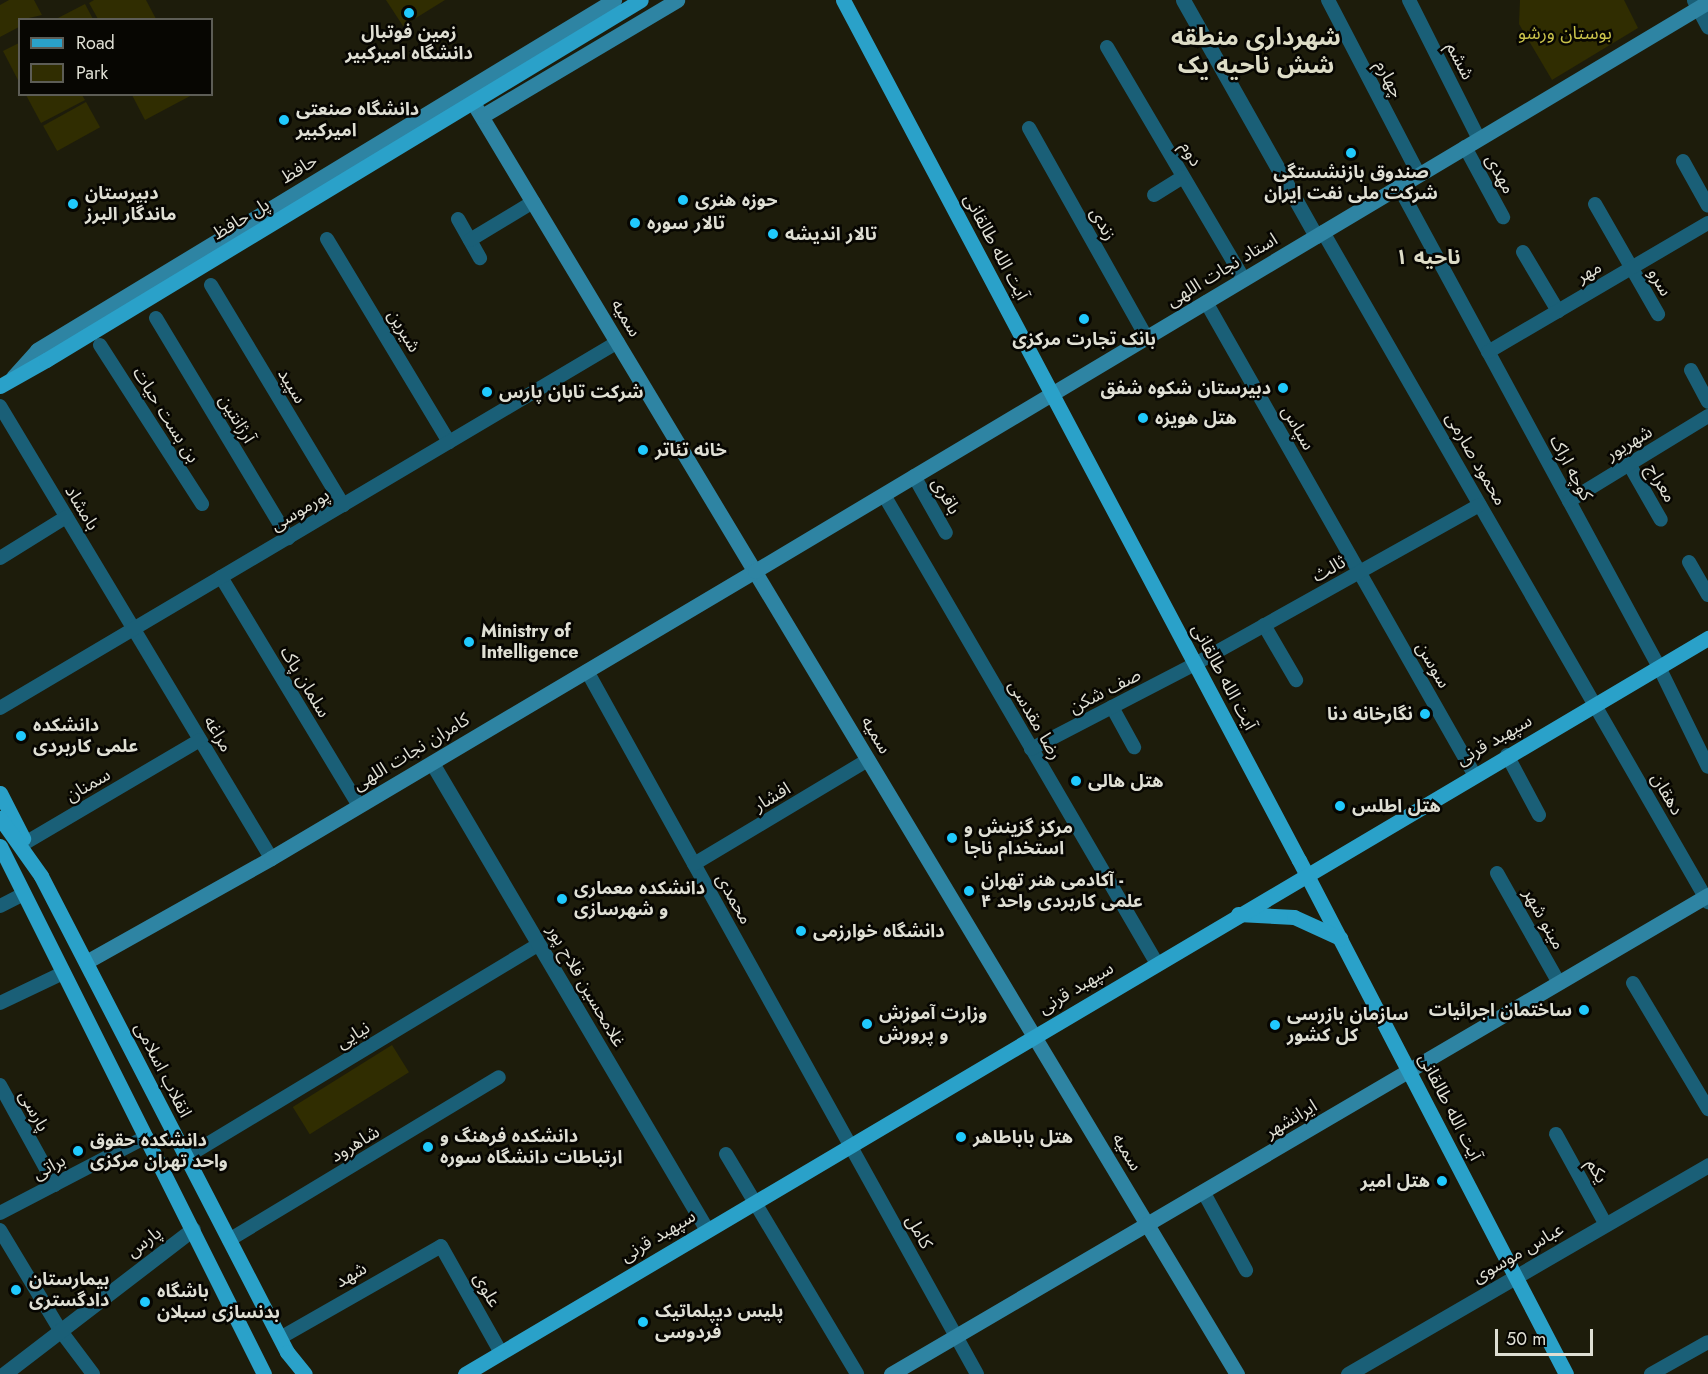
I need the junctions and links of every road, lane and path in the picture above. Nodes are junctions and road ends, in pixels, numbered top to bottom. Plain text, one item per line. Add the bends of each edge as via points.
1 (614, 0) edge
2 (641, 0) edge
3 (677, 0) edge
4 (843, 0) edge
5 (1183, 0) edge
6 (1328, 0) edge
7 (1409, 0) edge
8 (1700, 3) edge
9 (1708, 26) edge
10 (1107, 47) dead end
11 (466, 91) junction
12 (482, 116) junction
13 (1029, 129) dead end
14 (1479, 139) junction
15 (1465, 147) junction
16 (1683, 161) dead end
17 (1419, 175) junction
18 (1183, 177) junction
19 (1400, 187) junction
20 (1154, 195) dead end
21 (533, 202) junction
22 (1596, 204) dead end
23 (1708, 206) edge
24 (1503, 217) dead end
25 (458, 219) dead end
26 (1708, 223) edge
27 (1320, 234) junction
28 (327, 239) dead end
29 (470, 240) junction
30 (1523, 252) dead end
31 (480, 258) dead end
32 (1632, 268) junction
33 (1244, 280) junction
34 (211, 285) dead end
35 (1206, 302) junction
36 (1558, 311) junction
37 (1658, 314) dead end
38 (156, 318) dead end
39 (1147, 338) junction
40 (618, 342) junction
41 (100, 345) dead end
42 (1488, 352) junction
43 (46, 360) joint
44 (1691, 370) dead end
45 (6, 383) edge
46 (1052, 394) junction
47 (1708, 402) edge
48 (0, 406) edge
49 (1708, 416) edge
50 (449, 442) junction
51 (1629, 464) junction
52 (914, 477) junction
53 (884, 495) junction
54 (1569, 501) junction
55 (201, 504) dead end
56 (1480, 505) junction
57 (343, 506) junction
58 (66, 517) junction
59 (1661, 520) dead end
60 (946, 533) dead end
61 (288, 538) junction
62 (0, 558) edge
63 (1689, 562) dead end
64 (755, 572) junction
65 (1359, 572) junction
66 (221, 578) junction
67 (1708, 595) edge
68 (1264, 625) junction
69 (134, 629) junction
70 (1708, 638) edge
71 (1195, 664) junction
72 (1659, 667) junction
73 (587, 671) junction
74 (1296, 680) dead end
75 (1594, 704) junction
76 (1112, 707) junction
77 (0, 708) edge
78 (200, 740) junction
79 (1134, 747) dead end
80 (1031, 749) junction
81 (1507, 755) junction
82 (868, 760) junction
83 (432, 763) junction
84 (1708, 767) edge
85 (1474, 774) junction
86 (0, 793) edge
87 (359, 806) junction
88 (1539, 815) dead end
89 (0, 818) edge
90 (25, 843) junction
91 (0, 846) edge
92 (271, 858) junction
93 (694, 864) junction
94 (0, 865) edge
95 (1306, 873) junction
96 (1497, 873) dead end
97 (41, 876) junction
98 (24, 894) junction
99 (1707, 898) edge
100 (0, 906) edge
101 (1238, 914) junction
102 (1340, 938) junction
103 (539, 944) junction
104 (86, 962) junction
105 (1156, 962) junction
106 (63, 973) junction
107 (1559, 983) junction
108 (1633, 983) dead end
109 (0, 1003) edge
110 (1034, 1035) junction
111 (1409, 1072) junction
112 (499, 1077) dead end
113 (0, 1085) edge
114 (1708, 1109) edge
115 (1556, 1134) dead end
116 (146, 1137) junction
117 (850, 1145) junction
118 (726, 1154) dead end
119 (186, 1157) junction
120 (1708, 1166) edge
121 (55, 1185) junction
122 (1204, 1193) junction
123 (755, 1202) junction
124 (0, 1213) edge
125 (1606, 1225) junction
126 (1148, 1226) junction
127 (193, 1229) junction
128 (0, 1230) edge
129 (707, 1230) junction
130 (229, 1240) junction
131 (441, 1246) joint
132 (1246, 1269) dead end
133 (1516, 1277) junction
134 (60, 1330) junction
135 (956, 1337) junction
136 (280, 1338) junction
137 (1708, 1342) edge
138 (501, 1353) junction
139 (4, 1374) edge
140 (93, 1374) edge
141 (264, 1374) edge
142 (305, 1374) edge
143 (465, 1374) edge
144 (857, 1374) edge
145 (891, 1374) edge
146 (977, 1374) edge
147 (1237, 1374) edge
148 (1348, 1374) edge
149 (1566, 1374) edge
150 (1652, 1374) edge

1 - 11 main road, حافظ
2 - 43 main road, پل حافظ, bridge
3 - 12 main road
4 - 46 main road, آیت الله طالقانی
5 - 27 street, محمود صارمی
6 - 17 street, چهارم
7 - 14 street, ششم
8 - 9 street
8 - 14 main road, استاد نجات اللهی
10 - 18 street, دوم
11 - 12 main road, سمیه
11 - 45 main road, حافظ via 37,350
12 - 21 main road, سمیه
13 - 39 street, زندی
14 - 15 main road, استاد نجات اللهی
15 - 17 main road, استاد نجات اللهی
15 - 24 street, مهدی
16 - 23 street
17 - 19 main road, استاد نجات اللهی
18 - 20 street
18 - 33 street, دوم
19 - 27 main road, استاد نجات اللهی
19 - 42 street, کوچه اراک
21 - 29 street
21 - 40 main road, سمیه
22 - 32 street, سرو
25 - 29 street
26 - 32 street, مهر
27 - 33 main road, استاد نجات اللهی
27 - 56 street, محمود صارمی
28 - 50 street, شیرین
29 - 31 street
30 - 36 street
32 - 36 street, مهر
32 - 37 street, سرو
33 - 35 main road, استاد نجات اللهی
34 - 57 street, سپید
35 - 39 main road, استاد نجات اللهی
35 - 65 street, سپاس
36 - 42 street, مهر
38 - 61 street, آرژانتین
39 - 46 main road, استاد نجات اللهی
40 - 50 street, پورموسی
40 - 64 main road, سمیه
41 - 55 street, بن بست حیات
42 - 54 street, کوچه اراک
43 - 45 main road, حافظ
44 - 47 street
46 - 52 main road, استاد نجات اللهی
46 - 71 main road, آیت الله طالقانی
48 - 58 street, بامشاد
49 - 51 street, شهریور
50 - 57 street, پورموسی
51 - 54 street, شهریور
51 - 59 street, معراج
52 - 53 main road, استاد نجات اللهی
52 - 60 street, باقری
53 - 64 main road, استاد نجات اللهی
53 - 80 street, رضا مقدسی
54 - 72 street, کوچه اراک
56 - 65 street, ثالث
56 - 75 street, محمود صارمی
57 - 61 street, پورموسی
58 - 62 street
58 - 69 street, بامشاد
61 - 66 street, پورموسی
63 - 67 street
64 - 73 main road, کامران نجات اللهی
64 - 82 main road, سمیه
65 - 68 street, ثالث
65 - 85 street, سوسن
66 - 69 street, پورموسی
66 - 87 street, سلمان پاک
68 - 71 street, ثالث
68 - 74 street
69 - 77 street, پورموسی
69 - 78 street, مراغه
70 - 72 main road, سپهبد قرنی
71 - 76 street, صف شکن
71 - 95 main road, آیت الله طالقانی
72 - 75 main road, سپهبد قرنی
72 - 84 street, کوچه اراک
73 - 83 main road, کامران نجات اللهی
73 - 93 street, محمدی
75 - 81 main road, سپهبد قرنی
75 - 99 street, دهقان
76 - 79 street
76 - 80 street, صف شکن
78 - 90 street, سمنان
78 - 92 street, مراغه
80 - 105 street, رضا مقدسی
81 - 85 main road, سپهبد قرنی
81 - 88 street
82 - 93 street, افشار
82 - 110 main road, سمیه
83 - 87 main road, کامران نجات اللهی
83 - 103 street, غلامحسین فلاح‌ پور
85 - 95 main road, سپهبد قرنی
86 - 90 main road
87 - 92 main road, کامران نجات اللهی
89 - 97 main road, انقلاب اسلامی
90 - 97 main road
91 - 98 main road
92 - 104 main road, کامران نجات اللهی
93 - 117 street, محمدی
94 - 98 main road
95 - 101 main road, سپهبد قرنی
95 - 102 main road, آیت الله طالقانی
96 - 107 street, مینو شهر
97 - 104 main road, انقلاب اسلامی
98 - 100 street
98 - 106 main road
99 - 107 main road, ایرانشهر
101 - 102 main road via 1294,917
101 - 105 main road, سپهبد قرنی
102 - 111 main road, آیت الله طالقانی
103 - 119 street, نیایی
103 - 129 street, غلامحسین فلاح‌ پور
104 - 106 main road
104 - 119 main road, انقلاب اسلامی
105 - 110 main road, سپهبد قرنی
106 - 109 street
106 - 116 main road
107 - 111 main road, ایرانشهر
108 - 114 street
110 - 117 main road, سپهبد قرنی
110 - 126 main road, سمیه
111 - 122 main road, ایرانشهر
111 - 133 main road, آیت الله طالقانی
112 - 130 street, شاهرود
113 - 121 street, پارسی
115 - 125 street, یکم
116 - 121 street, براتی
116 - 127 main road
117 - 123 main road, سپهبد قرنی
117 - 135 street, کامل
118 - 123 street
119 - 130 main road, انقلاب اسلامی
120 - 125 street, عباس موسوی
121 - 124 street, براتی
122 - 126 main road, ایرانشهر
122 - 132 street
123 - 129 main road, سپهبد قرنی
123 - 144 street
125 - 133 street, عباس موسوی
126 - 135 main road, ایرانشهر
126 - 147 main road, سمیه
127 - 134 street, پارس
127 - 141 main road
128 - 134 street
129 - 138 main road, سپهبد قرنی
130 - 136 main road, انقلاب اسلامی
131 - 136 street, شهد
131 - 138 street, علوی
133 - 148 street, عباس موسوی
133 - 149 main road, آیت الله طالقانی
134 - 139 street, پارس
134 - 140 street
135 - 145 main road, ایرانشهر
135 - 146 street, کامل
136 - 142 main road, انقلاب اسلامی
137 - 150 street
138 - 143 main road, سپهبد قرنی

